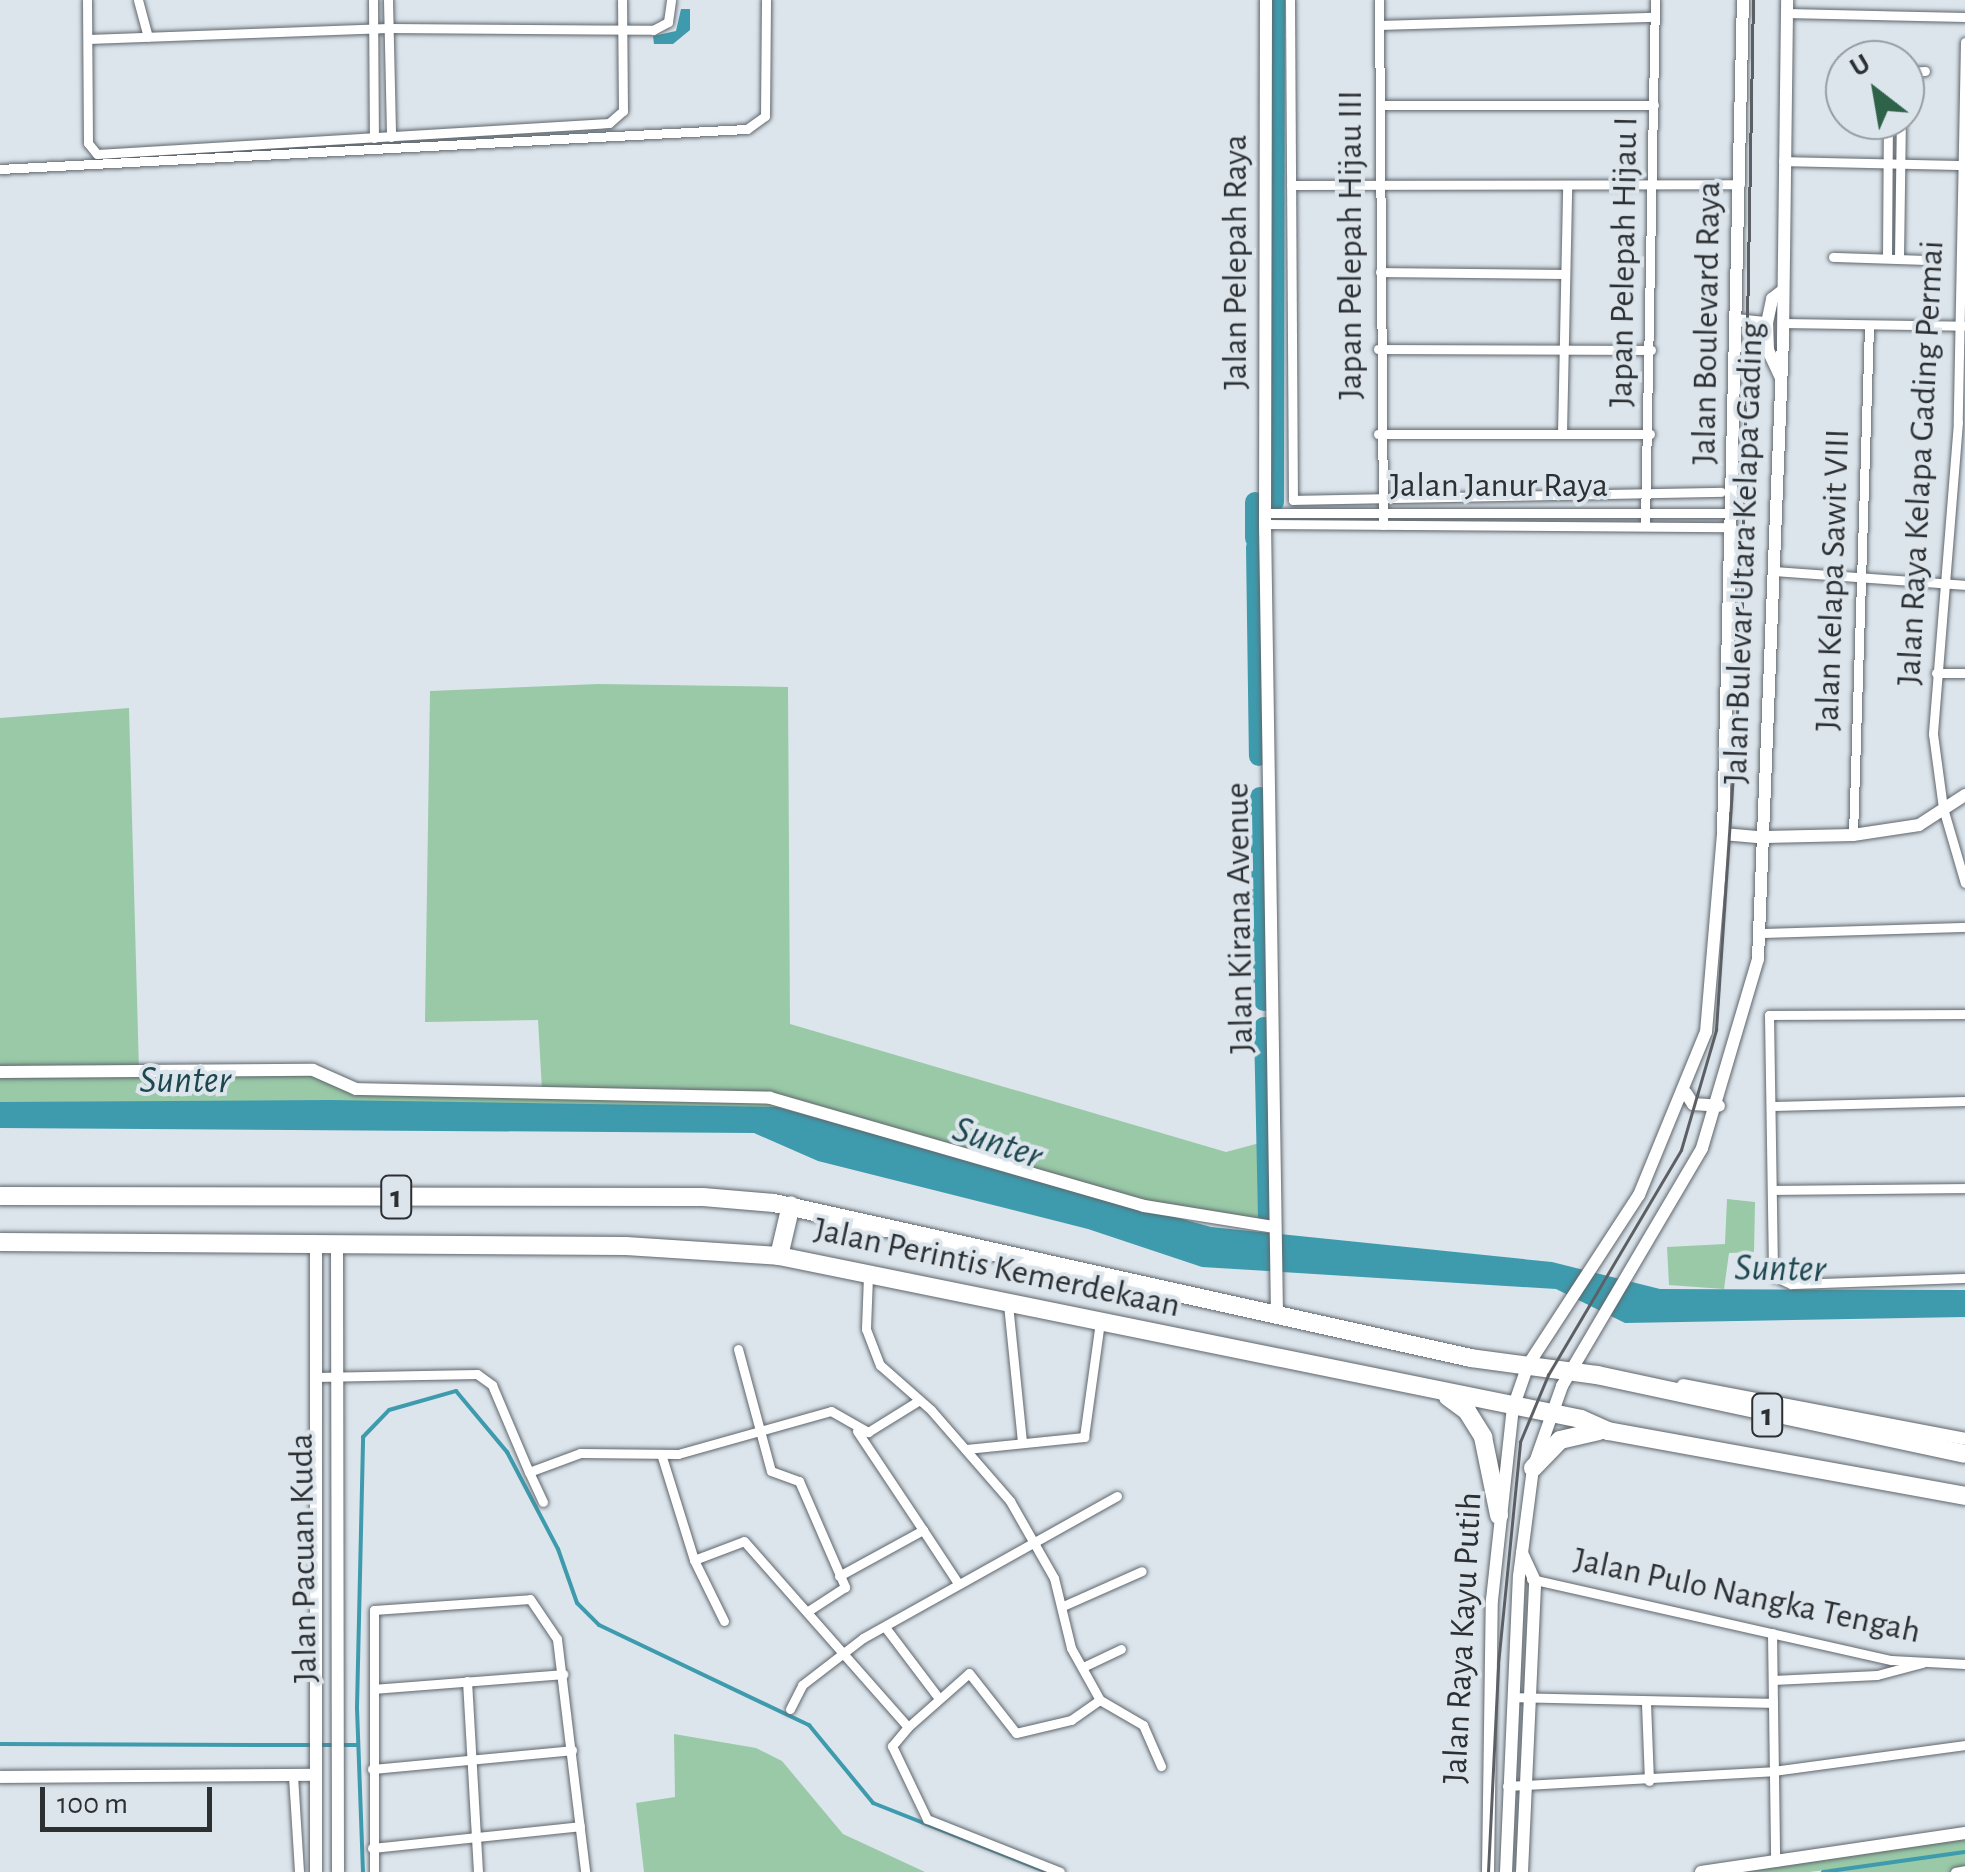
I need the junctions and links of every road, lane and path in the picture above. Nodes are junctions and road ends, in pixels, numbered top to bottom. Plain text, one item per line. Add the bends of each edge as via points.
1 (87, 0) edge
2 (138, 0) edge
3 (374, 0) edge
4 (388, 0) edge
5 (622, 0) edge
6 (671, 0) edge
7 (766, 0) edge
8 (1266, 0) edge
9 (1290, 0) edge
10 (1379, 0) edge
11 (1655, 0) edge
12 (1743, 0) edge
13 (1786, 7) edge
14 (1655, 17) junction
15 (1965, 17) edge
16 (1379, 25) junction
17 (374, 28) junction
18 (388, 28) junction
19 (623, 31) junction
20 (148, 36) junction
21 (88, 38) junction
22 (1965, 42) edge
23 (1965, 96) edge
24 (1380, 105) junction
25 (1654, 106) junction
26 (391, 137) junction
27 (374, 138) junction
28 (1888, 140) edge
29 (1901, 140) edge
30 (1782, 161) junction
31 (1888, 163) junction
32 (1902, 163) junction
33 (1964, 165) edge
34 (0, 169) edge
35 (1740, 184) junction
36 (1291, 185) junction
37 (1653, 185) junction
38 (1567, 186) junction
39 (1380, 188) junction
40 (1964, 237) edge
41 (1834, 257) dead end
42 (1886, 258) junction
43 (1899, 258) junction
44 (1922, 260) dead end
45 (1380, 272) junction
46 (1561, 274) junction
47 (1782, 291) junction
48 (1736, 320) junction
49 (1767, 322) junction
50 (1782, 323) junction
51 (1963, 325) edge
52 (1868, 326) junction
53 (1378, 349) junction
54 (1564, 350) junction
55 (1651, 350) junction
56 (1781, 378) junction
57 (1962, 422) edge
58 (1378, 434) junction
59 (1562, 434) junction
60 (1650, 434) junction
61 (1648, 492) junction
62 (1721, 492) dead end
63 (1379, 498) junction
64 (1952, 500) junction
65 (1965, 500) edge
66 (1646, 512) junction
67 (1265, 518) junction
68 (1378, 520) junction
69 (1732, 520) junction
70 (1646, 525) junction
71 (1776, 571) junction
72 (1862, 577) junction
73 (1943, 582) junction
74 (1965, 585) edge
75 (1726, 647) joint
76 (1936, 673) junction
77 (1965, 674) edge
78 (1965, 795) edge
79 (1943, 808) junction
80 (1723, 834) junction
81 (1853, 836) junction
82 (1761, 837) junction
83 (1965, 884) edge
84 (1965, 927) edge
85 (1760, 933) junction
86 (1965, 1014) edge
87 (0, 1072) edge
88 (1686, 1093) junction
89 (1965, 1102) edge
90 (1719, 1106) junction
91 (1772, 1106) junction
92 (1965, 1188) edge
93 (1772, 1190) junction
94 (0, 1196) edge
95 (791, 1205) junction
96 (1273, 1230) junction
97 (0, 1242) edge
98 (316, 1244) junction
99 (337, 1244) junction
100 (780, 1256) junction
101 (868, 1276) junction
102 (1965, 1278) edge
103 (1008, 1304) junction
104 (1277, 1310) junction
105 (1100, 1322) junction
106 (738, 1349) dead end
107 (1528, 1365) junction
108 (1571, 1370) junction
109 (332, 1376) junction
110 (315, 1378) junction
111 (1640, 1384) junction
112 (1444, 1394) junction
113 (918, 1401) junction
114 (1512, 1408) junction
115 (1550, 1415) junction
116 (1608, 1430) junction
117 (857, 1431) junction
118 (759, 1433) junction
119 (1965, 1439) edge
120 (1022, 1442) junction
121 (966, 1450) junction
122 (1965, 1454) edge
123 (662, 1457) junction
124 (1532, 1468) junction
125 (529, 1472) junction
126 (1116, 1496) dead end
127 (1965, 1496) edge
128 (543, 1502) dead end
129 (1498, 1515) junction
130 (923, 1530) junction
131 (1034, 1542) junction
132 (1521, 1551) junction
133 (694, 1560) junction
134 (1142, 1571) dead end
135 (839, 1576) junction
136 (1519, 1576) junction
137 (1535, 1580) junction
138 (958, 1583) junction
139 (1063, 1606) junction
140 (808, 1611) junction
141 (724, 1621) dead end
142 (884, 1627) junction
143 (1772, 1634) junction
144 (1121, 1649) dead end
145 (846, 1650) junction
146 (1924, 1662) junction
147 (1965, 1664) edge
148 (1083, 1668) junction
149 (564, 1674) junction
150 (1773, 1680) junction
151 (468, 1682) junction
152 (374, 1689) junction
153 (938, 1698) junction
154 (1519, 1698) junction
155 (1100, 1700) junction
156 (1646, 1703) junction
157 (1773, 1704) junction
158 (790, 1709) dead end
159 (908, 1727) junction
160 (1965, 1746) edge
161 (572, 1750) junction
162 (472, 1760) junction
163 (1161, 1766) dead end
164 (372, 1769) junction
165 (1774, 1771) junction
166 (314, 1775) junction
167 (293, 1776) junction
168 (0, 1777) edge
169 (1650, 1781) junction
170 (1507, 1786) junction
171 (1522, 1787) junction
172 (580, 1826) junction
173 (1965, 1833) edge
174 (475, 1838) junction
175 (372, 1848) junction
176 (1775, 1865) junction
177 (1965, 1870) edge
178 (299, 1872) edge
179 (316, 1872) edge
180 (338, 1872) edge
181 (374, 1872) edge
182 (478, 1872) edge
183 (585, 1872) edge
184 (1060, 1872) edge
185 (1488, 1872) edge
186 (1506, 1872) edge
187 (1522, 1872) edge
188 (1701, 1872) edge
189 (1955, 1872) edge

1 - 21 street
2 - 20 street
3 - 17 street
4 - 18 street
5 - 19 street
6 - 19 street via 664,27
7 - 34 street via 765,116 747,129
8 - 67 street, Jalan Pelepah Raya
9 - 36 street, Jalan Pelepah Raya
10 - 16 street, Japan Pelepah Hijau III
11 - 14 street, Japan Pelepah Hijau I
12 - 35 street, Jalan Boulevard Raya
13 - 15 street
13 - 30 street, Jalan Boulevard Raya
14 - 16 street
14 - 25 street, Japan Pelepah Hijau I
16 - 24 street, Japan Pelepah Hijau III
17 - 18 street
17 - 20 street
17 - 27 street
18 - 19 street
18 - 26 street
19 - 26 street via 623,111 610,123
20 - 21 street
21 - 27 street via 94,152
22 - 23 street, Jalan Raya Kelapa Gading Permai
23 - 33 street, Jalan Raya Kelapa Gading Permai
24 - 25 street
24 - 39 street, Japan Pelepah Hijau III
25 - 37 street, Japan Pelepah Hijau I
26 - 27 street
28 - 31 street
29 - 32 street
30 - 31 street
30 - 47 street, Jalan Boulevard Raya
31 - 32 street
31 - 42 street
32 - 33 street
32 - 43 street
33 - 40 street, Jalan Raya Kelapa Gading Permai
35 - 37 street
35 - 48 street, Jalan Boulevard Raya
36 - 39 street
36 - 63 street, Jalan Pelepah Raya via 1297,502
37 - 38 street
37 - 55 street, Japan Pelepah Hijau I
38 - 39 street
38 - 46 street
39 - 45 street, Japan Pelepah Hijau III
40 - 51 street, Jalan Raya Kelapa Gading Permai
41 - 42 street
42 - 43 street
43 - 44 street
45 - 46 street
45 - 53 street, Japan Pelepah Hijau III
46 - 54 street
47 - 49 street via 1772,299
47 - 50 street, Jalan Bulevar Utara Kelapa Gading
48 - 49 street
48 - 69 street, Jalan Boulevard Raya
49 - 56 street via 1768,350
50 - 52 street
50 - 56 street, Jalan Bulevar Utara Kelapa Gading
51 - 52 street
51 - 57 street, Jalan Raya Kelapa Gading Permai
52 - 72 street, Jalan Kelapa Sawit VIII
53 - 54 street
53 - 58 street, Japan Pelepah Hijau III
54 - 55 street
54 - 59 street
55 - 60 street, Japan Pelepah Hijau I
56 - 71 street, Jalan Bulevar Utara Kelapa Gading
57 - 64 street, Jalan Raya Kelapa Gading Permai
58 - 59 street
58 - 63 street, Japan Pelepah Hijau III
59 - 60 street
60 - 61 street, Japan Pelepah Hijau I
61 - 62 street
61 - 63 street
61 - 66 street, Japan Pelepah Hijau I
63 - 68 street, Japan Pelepah Hijau III
64 - 65 street
64 - 73 street, Jalan Raya Kelapa Gading Permai
66 - 68 street, Jalan Janur Raya
66 - 69 street, Jalan Janur Raya
66 - 70 street, Japan Pelepah Hijau I
67 - 68 street, Jalan Janur Raya
67 - 96 street, Jalan Kirana Avenue
68 - 70 street, Jalan Janur Raya
69 - 70 street, Jalan Janur Raya
69 - 75 street, Jalan Boulevard Raya
71 - 72 street
71 - 82 street, Jalan Bulevar Utara Kelapa Gading
72 - 73 street
72 - 81 street, Jalan Kelapa Sawit VIII
73 - 74 street
73 - 76 street, Jalan Raya Kelapa Gading Permai
75 - 80 street, Jalan Bulevar Utara Kelapa Gading
76 - 77 street
76 - 79 street, Jalan Raya Kelapa Gading Permai via 1933,734
78 - 79 street
79 - 81 street via 1920,825
79 - 83 street, Jalan Raya Kelapa Gading Permai
80 - 82 street
80 - 88 street, Jalan Bulevar Utara Kelapa Gading via 1706,1032
81 - 82 street
82 - 85 street, Jalan Bulevar Utara Kelapa Gading
84 - 85 street
85 - 90 street, Jalan Bulevar Utara Kelapa Gading
86 - 91 street via 1770,1015
87 - 96 street via 312,1070 356,1088 770,1098 1144,1206
88 - 90 street via 1693,1104
88 - 107 street, Jalan Bulevar Utara Kelapa Gading via 1639,1195
89 - 91 street
90 - 108 street, Jalan Bulevar Utara Kelapa Gading via 1640,1262
91 - 93 street
92 - 93 street
93 - 102 street via 1771,1267 1777,1280
94 - 95 highway, Jalan Perintis Kemerdekaan / 1 via 703,1197
95 - 100 highway
95 - 104 highway, Jalan Perintis Kemerdekaan / 1
96 - 104 street, Jalan Kirana Avenue
97 - 98 highway, Jalan Perintis Kemerdekaan / 1
98 - 99 highway, Jalan Perintis Kemerdekaan / 1
98 - 110 street
99 - 100 highway, Jalan Perintis Kemerdekaan / 1 via 690,1247
99 - 109 street, Jalan Pacuan Kuda
100 - 101 highway, Jalan Perintis Kemerdekaan / 1
101 - 103 highway, Jalan Perintis Kemerdekaan / 1
101 - 113 street via 869,1342 880,1365
103 - 105 highway, Jalan Perintis Kemerdekaan / 1
103 - 120 street
104 - 107 highway, Jalan Perintis Kemerdekaan / 1 via 1471,1358
105 - 112 highway, Jalan Perintis Kemerdekaan / 1
105 - 120 street via 1084,1437
106 - 118 street
107 - 108 highway, Jalan Perintis Kemerdekaan / 1
107 - 114 street, Jalan Raya Kayu Putih
108 - 111 highway, Jalan Perintis Kemerdekaan / 1
108 - 115 street, Jalan Raya Kayu Putih
109 - 110 street
109 - 125 street via 468,1372 484,1378
109 - 180 street, Jalan Pacuan Kuda
110 - 166 street
111 - 119 street, Jalan Perintis Kemerdekaan via 1718,1391
111 - 122 highway, Jalan Perintis Kemerdekaan / 1
112 - 114 highway, Jalan Perintis Kemerdekaan / 1
112 - 129 highway via 1467,1410 1483,1437
113 - 117 street via 880,1428
113 - 121 street
114 - 115 highway, Jalan Perintis Kemerdekaan / 1
114 - 129 street, Jalan Raya Kayu Putih
115 - 116 highway, Jalan Perintis Kemerdekaan / 1
115 - 124 street, Jalan Raya Kayu Putih
116 - 124 highway via 1570,1434
116 - 127 highway, Jalan Perintis Kemerdekaan / 1
117 - 118 street via 831,1412
117 - 130 street
118 - 123 street
118 - 135 street via 772,1476 799,1480
120 - 121 street
121 - 131 street
123 - 125 street via 580,1453
123 - 133 street
124 - 132 street, Jalan Raya Kayu Putih
125 - 128 street
126 - 131 street
129 - 185 street, Jalan Raya Kayu Putih
130 - 135 street
130 - 138 street
131 - 138 street
131 - 139 street
132 - 136 street, Jalan Raya Kayu Putih
132 - 137 street, Jalan Raya Kayu Putih
133 - 140 street via 744,1541
133 - 141 street
134 - 139 street
135 - 140 street via 844,1588
136 - 137 street, Jalan Pulo Nangka Tengah
136 - 154 street, Jalan Raya Kayu Putih
137 - 143 street, Jalan Pulo Nangka Tengah
137 - 154 street, Jalan Raya Kayu Putih
138 - 142 street
139 - 148 street via 1066,1632
140 - 145 street
142 - 145 street
142 - 153 street
143 - 146 street, Jalan Pulo Nangka Tengah
143 - 150 street
144 - 148 street
145 - 158 street via 802,1686
145 - 159 street
146 - 147 street, Jalan Pulo Nangka Tengah
146 - 150 street via 1877,1675
148 - 155 street
149 - 151 street
149 - 152 street via 557,1639 530,1599 379,1606 373,1618
149 - 161 street
150 - 157 street
151 - 152 street
151 - 162 street
152 - 164 street
153 - 155 street via 974,1674 1016,1732 1071,1720
153 - 159 street
154 - 156 street
154 - 170 street, Jalan Raya Kayu Putih
154 - 171 street, Jalan Raya Kayu Putih
155 - 163 street via 1138,1720
156 - 157 street
156 - 169 street
157 - 165 street
159 - 184 street via 892,1746 927,1819
160 - 165 street
161 - 162 street
161 - 172 street
162 - 164 street
162 - 174 street
164 - 175 street
165 - 169 street
165 - 176 street
166 - 167 street
166 - 179 street
167 - 168 street
167 - 178 street
169 - 171 street
170 - 171 street
170 - 186 street, Jalan Raya Kayu Putih
171 - 187 street, Jalan Raya Kayu Putih
172 - 174 street
172 - 183 street
173 - 176 street
174 - 175 street
174 - 182 street
175 - 181 street
176 - 188 street
177 - 189 street

